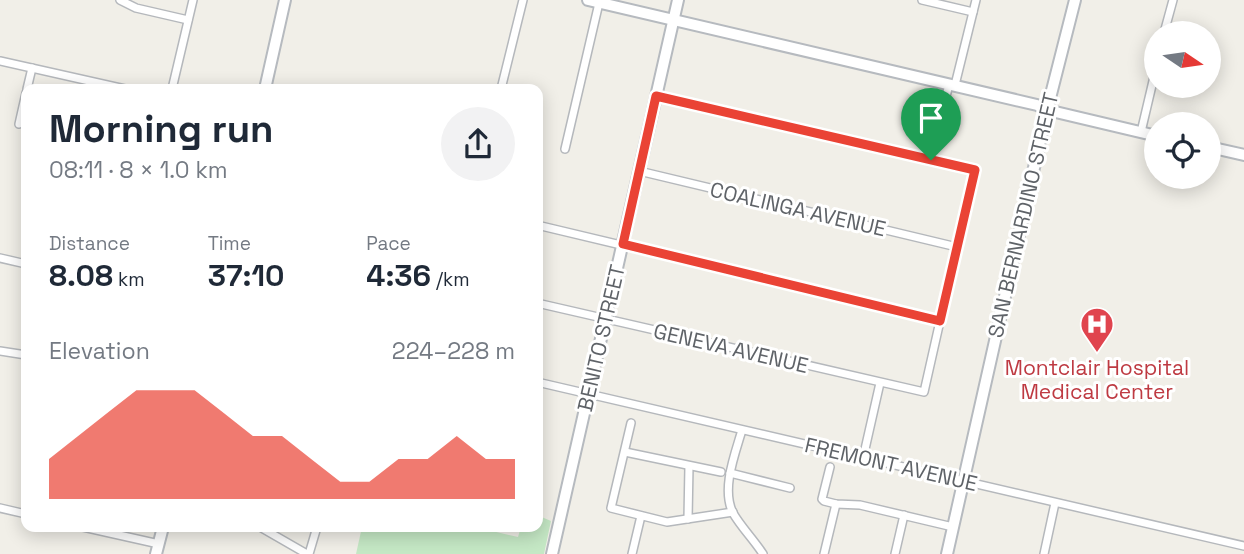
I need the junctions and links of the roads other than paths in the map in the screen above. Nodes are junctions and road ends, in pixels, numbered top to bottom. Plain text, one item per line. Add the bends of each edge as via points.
1 (120, 0) edge
2 (193, 0) edge
3 (285, 0) edge
4 (523, 0) edge
5 (587, 0) edge
6 (678, 0) edge
7 (922, 0) edge
8 (976, 0) edge
9 (1075, 0) edge
10 (1173, 0) edge
11 (599, 3) junction
12 (973, 12) junction
13 (188, 20) junction
14 (673, 20) junction
15 (1167, 21) edge
16 (0, 61) edge
17 (32, 68) junction
18 (29, 84) edge
19 (96, 84) edge
20 (173, 84) edge
21 (266, 84) edge
22 (502, 84) edge
23 (952, 85) junction
24 (656, 96) junction
25 (1149, 98) edge
26 (1047, 110) junction
27 (21, 116) edge
28 (19, 124) dead end
29 (1141, 132) junction
30 (1144, 133) edge
31 (565, 149) dead end
32 (1221, 150) edge
33 (1244, 155) edge
34 (931, 160) junction
35 (639, 171) junction
36 (543, 226) edge
37 (623, 244) junction
38 (957, 247) junction
39 (0, 258) edge
40 (21, 263) edge
41 (543, 304) edge
42 (606, 319) junction
43 (940, 321) junction
44 (0, 351) edge
45 (21, 354) edge
46 (543, 383) edge
47 (880, 383) junction
48 (589, 394) junction
49 (631, 423) dead end
50 (742, 430) junction
51 (625, 452) junction
52 (863, 458) junction
53 (689, 466) junction
54 (831, 467) dead end
55 (721, 472) dead end
56 (730, 473) junction
57 (963, 481) junction
58 (790, 488) dead end
59 (1055, 503) junction
60 (836, 504) junction
61 (0, 508) edge
62 (733, 512) junction
63 (21, 513) edge
64 (904, 515) junction
65 (641, 516) junction
66 (688, 519) junction
67 (953, 527) junction
68 (100, 532) edge
69 (269, 532) edge
70 (315, 532) edge
71 (1244, 546) edge
72 (158, 549) edge
73 (308, 554) edge
74 (552, 554) edge
75 (632, 554) edge
76 (764, 554) edge
77 (824, 554) edge
78 (895, 554) edge
79 (947, 554) edge
80 (1044, 554) edge

1 - 13 street
2 - 13 street
3 - 21 main road
4 - 22 street
5 - 11 main road
6 - 14 main road, BENITO STREET
7 - 12 street
8 - 12 street
9 - 26 main road, SAN BERNARDINO STREET
10 - 15 street
11 - 14 main road
11 - 31 street
12 - 23 street
13 - 20 street
14 - 23 main road
14 - 24 main road, BENITO STREET
16 - 17 street
17 - 18 street
17 - 19 street
23 - 26 main road
23 - 34 street
24 - 34 street
24 - 35 main road, BENITO STREET
25 - 29 street
26 - 29 main road
26 - 57 main road, SAN BERNARDINO STREET
27 - 28 street
29 - 30 main road
32 - 33 main road
34 - 38 street via 975,170
35 - 37 main road, BENITO STREET
35 - 38 street, COALINGA AVENUE
36 - 37 street
37 - 42 main road, BENITO STREET
37 - 43 street
38 - 43 street
39 - 40 street
41 - 42 street, GENEVA AVENUE
42 - 47 street, GENEVA AVENUE
42 - 48 main road, BENITO STREET
43 - 47 street, GENEVA AVENUE via 925,393
44 - 45 street
46 - 48 street, FREMONT AVENUE
47 - 52 street
48 - 50 street, FREMONT AVENUE
48 - 74 main road, BENITO STREET
49 - 51 street
50 - 52 street, FREMONT AVENUE
50 - 56 street
51 - 53 street
51 - 65 street via 611,508
52 - 57 street, FREMONT AVENUE
53 - 55 street
53 - 66 street
54 - 60 street via 822,499
56 - 58 street
56 - 62 street
57 - 59 street, FREMONT AVENUE
57 - 67 main road, SAN BERNARDINO STREET
59 - 71 street, FREMONT AVENUE
59 - 80 street
60 - 64 street
60 - 77 street
61 - 63 street
62 - 66 street
62 - 76 street
64 - 67 street
64 - 78 street
65 - 66 street via 667,522
65 - 75 street
67 - 79 main road, SAN BERNARDINO STREET
68 - 72 street
69 - 73 street
70 - 73 street

